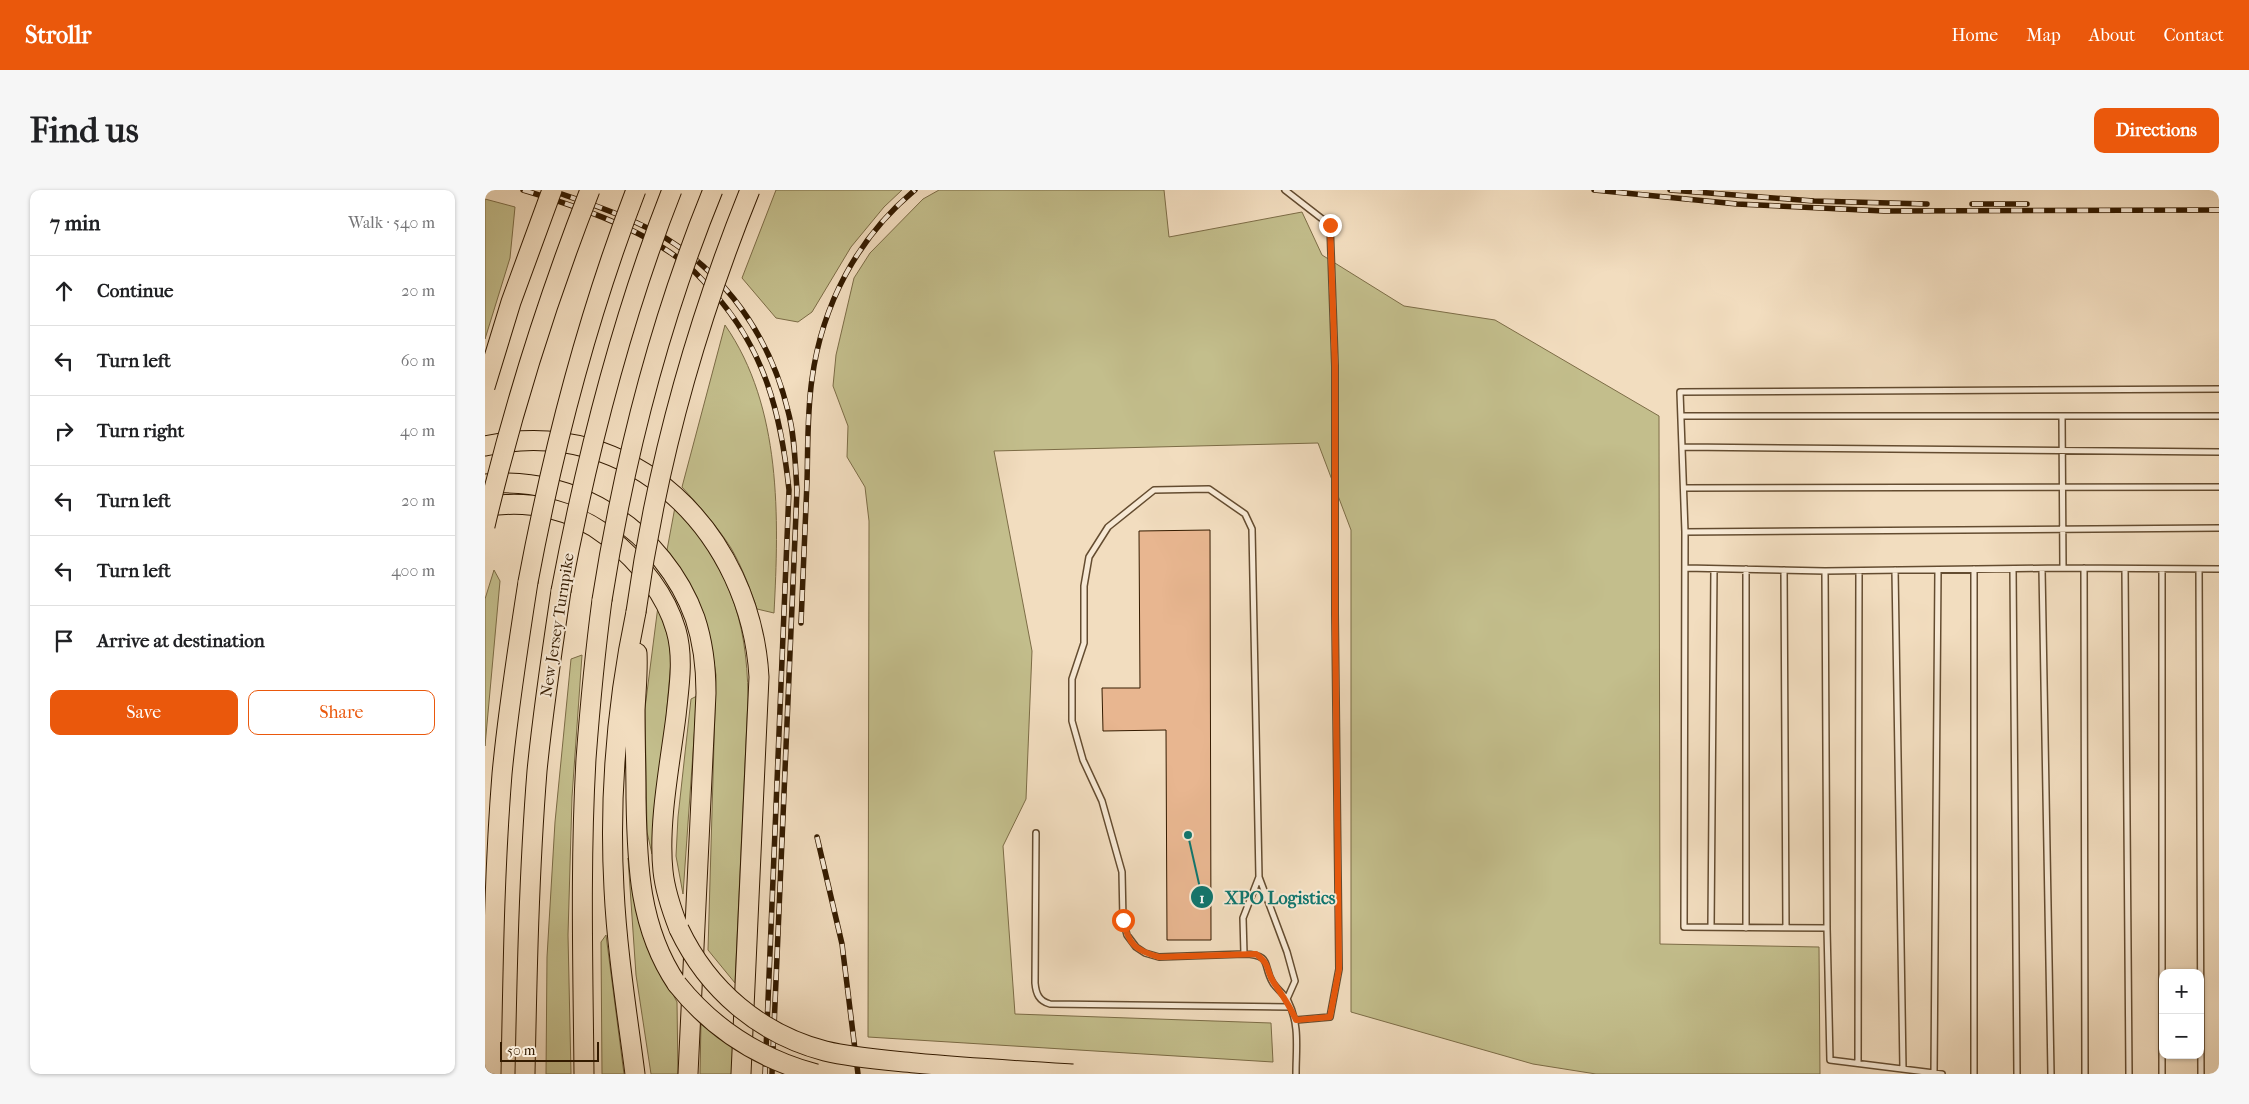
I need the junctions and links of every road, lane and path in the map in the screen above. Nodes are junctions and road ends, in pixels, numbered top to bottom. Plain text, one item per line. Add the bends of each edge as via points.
1 (552, 190) edge
2 (589, 190) edge
3 (636, 190) edge
4 (672, 190) edge
5 (713, 190) edge
6 (749, 190) edge
7 (1285, 190) edge
8 (485, 387) edge
9 (2219, 389) edge
10 (1682, 416) junction
11 (2062, 416) junction
12 (2219, 416) edge
13 (485, 446) edge
14 (1683, 447) junction
15 (2062, 450) junction
16 (2219, 452) edge
17 (489, 485) edge
18 (1684, 488) junction
19 (2062, 488) junction
20 (2219, 488) edge
21 (485, 508) edge
22 (485, 526) edge
23 (2219, 528) edge
24 (2063, 529) junction
25 (1685, 532) junction
26 (1685, 568) junction
27 (2042, 568) junction
28 (2063, 568) junction
29 (2084, 568) junction
30 (1714, 569) junction
31 (1746, 569) junction
32 (1974, 569) junction
33 (2013, 569) junction
34 (2125, 569) junction
35 (2162, 569) junction
36 (2199, 569) junction
37 (2219, 569) edge
38 (1784, 570) junction
39 (1895, 570) junction
40 (1938, 570) junction
41 (1825, 571) junction
42 (1859, 571) junction
43 (636, 612) junction
44 (1036, 833) dead end
45 (1259, 876) junction
46 (1711, 928) junction
47 (1746, 928) junction
48 (1786, 928) junction
49 (1827, 928) junction
50 (1244, 954) junction
51 (1287, 999) junction
52 (1290, 1007) junction
53 (1296, 1020) junction
54 (1858, 1063) junction
55 (1903, 1069) junction
56 (1934, 1073) edge
57 (491, 1074) edge
58 (525, 1074) edge
59 (584, 1074) edge
60 (635, 1074) edge
61 (688, 1074) edge
62 (741, 1074) edge
63 (815, 1074) edge
64 (1073, 1074) edge
65 (1296, 1074) edge
66 (1942, 1074) edge
67 (1973, 1074) edge
68 (2017, 1074) edge
69 (2051, 1074) edge
70 (2085, 1074) edge
71 (2129, 1074) edge
72 (2162, 1074) edge
73 (2201, 1074) edge

1 - 8 highway, bridge via 511,302
2 - 22 highway, bridge via 532,353
3 - 57 highway, bridge via 575,374 546,490 528,582 508,713 501,792
4 - 58 highway, New Jersey Turnpike, bridge via 613,365 583,482 561,591 537,770
5 - 59 highway, bridge via 670,308 642,402 623,481 602,600 586,760
6 - 43 highway, bridge via 703,320 678,406 654,504
7 - 53 lane via 1330,225 1335,366 1339,969 1330,1017
9 - 10 lane via 1680,392
10 - 11 lane
10 - 14 lane
11 - 12 lane
11 - 15 lane
13 - 62 highway via 526,441 573,445 621,460 648,474 685,504 708,531 741,590 754,631 759,677
14 - 15 lane
14 - 18 lane
15 - 16 lane
15 - 19 lane
17 - 61 highway via 528,483 554,488 586,500 616,517 642,538 664,564 681,589 697,625 703,649 705,694
18 - 19 lane
18 - 25 lane
19 - 20 lane
19 - 24 lane
21 - 64 highway, bridge via 511,505 543,507 584,521 633,560 650,580 669,612 679,644 680,676 662,856 668,899 690,950 728,999 762,1024 798,1042 839,1054
23 - 24 lane
24 - 25 lane
24 - 28 lane
25 - 26 lane
26 - 30 lane
26 - 46 lane via 1684,927
27 - 28 lane
27 - 33 lane
27 - 69 lane
28 - 29 lane
29 - 34 lane
29 - 70 lane
30 - 31 lane
30 - 46 lane
31 - 38 lane
31 - 47 lane
32 - 33 lane
32 - 40 lane
32 - 67 lane
33 - 68 lane
34 - 35 lane
34 - 71 lane
35 - 36 lane
35 - 72 lane
36 - 37 lane
36 - 73 lane
38 - 41 lane
38 - 48 lane
39 - 40 lane
39 - 42 lane
39 - 55 lane
40 - 56 lane
41 - 42 lane
41 - 49 lane
42 - 54 lane
43 - 60 highway via 621,701 613,856 615,917
43 - 63 highway, bridge via 638,867 653,939 677,984 703,1012 739,1041 769,1058
44 - 52 lane via 1035,983 1038,997 1043,1002
45 - 50 lane via 1243,918
45 - 50 lane via 1253,529 1245,514 1209,489 1154,490 1109,528 1089,557 1084,586 1084,643 1072,679 1072,721 1083,760 1102,801 1122,872 1123,920 1135,947 1159,957
45 - 51 lane via 1285,944 1295,981
46 - 47 lane
47 - 48 lane
48 - 49 lane
49 - 54 lane via 1830,1060
50 - 51 lane via 1256,954 1267,962 1272,982
51 - 52 lane
52 - 53 lane
53 - 65 lane
54 - 55 lane
55 - 56 lane
56 - 66 lane

